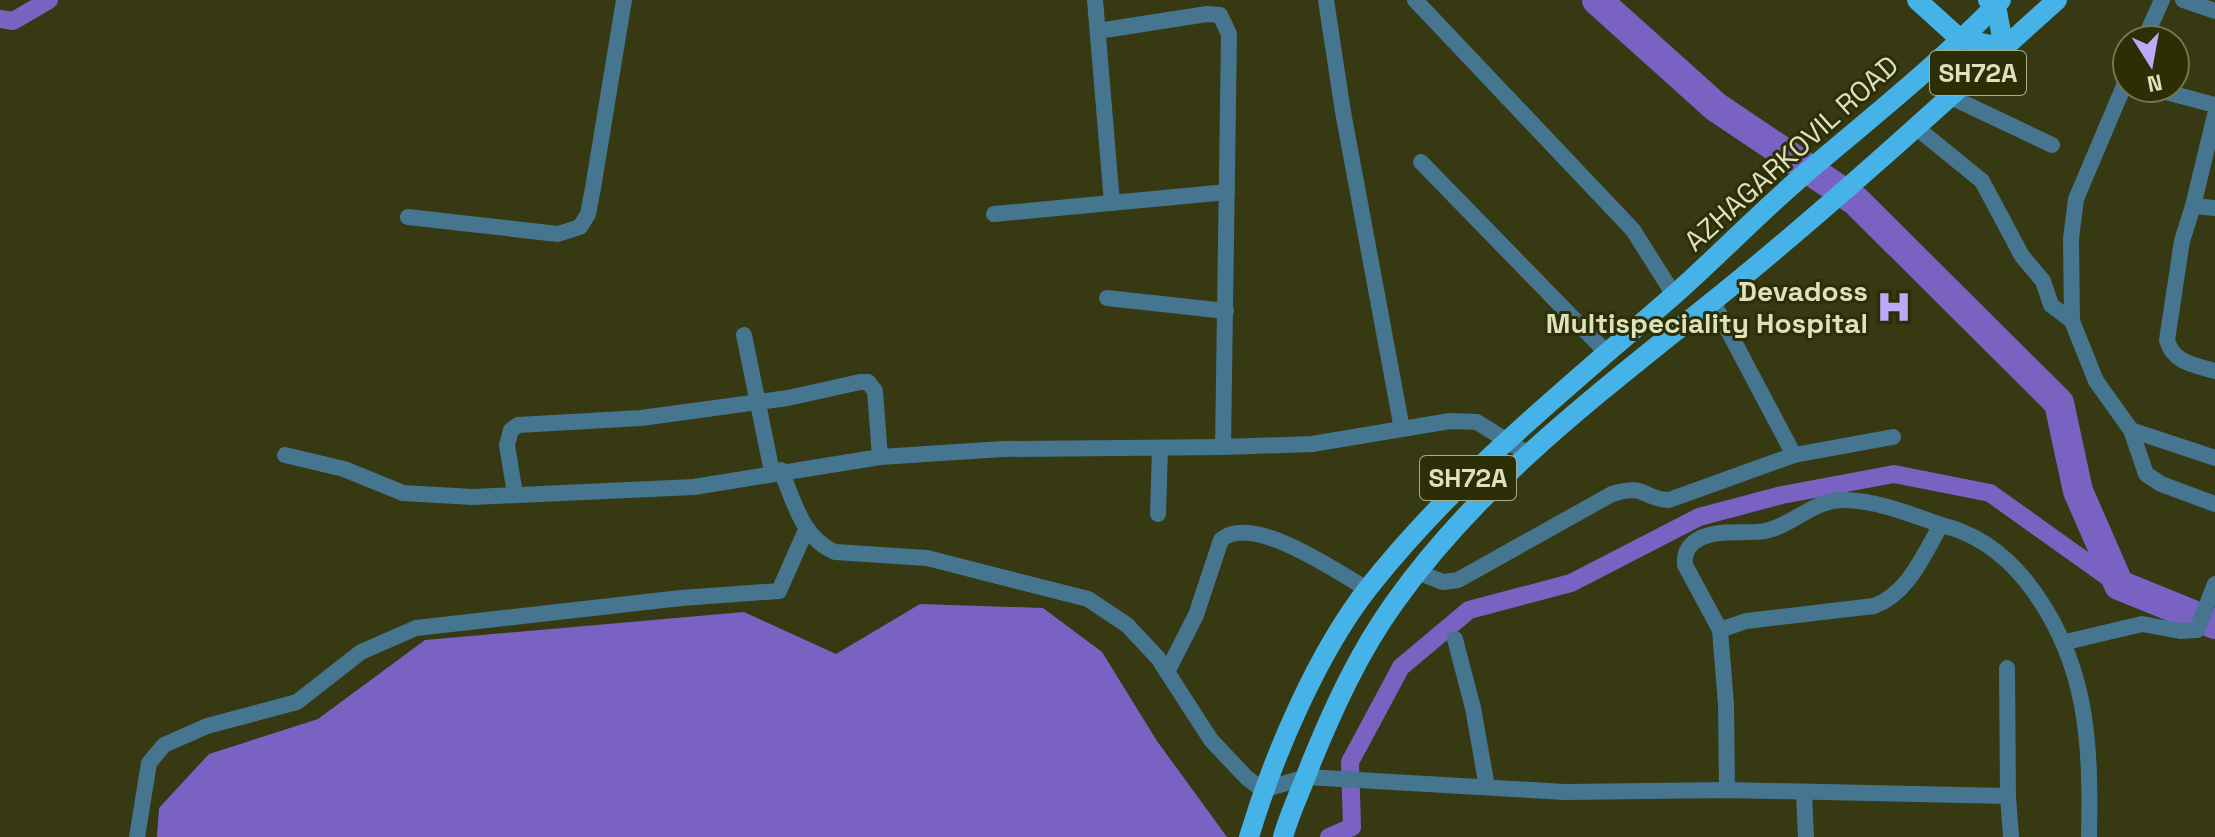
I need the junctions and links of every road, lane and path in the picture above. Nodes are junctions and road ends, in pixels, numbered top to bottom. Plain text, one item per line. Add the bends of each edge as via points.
1 (624, 0) edge
2 (1095, 0) edge
3 (1326, 0) edge
4 (1415, 0) edge
5 (1917, 0) edge
6 (2057, 0) edge
7 (2162, 0) edge
8 (2183, 0) edge
9 (1995, 2) edge
10 (2215, 11) edge
11 (2151, 24) edge
12 (1098, 31) junction
13 (1959, 38) junction
14 (2004, 48) junction
15 (1953, 98) junction
16 (2191, 99) edge
17 (2117, 104) edge
18 (2215, 105) edge
19 (2215, 115) edge
20 (1918, 129) junction
21 (2052, 145) dead end
22 (1421, 162) dead end
23 (1227, 192) junction
24 (1112, 203) junction
25 (2193, 206) junction
26 (2215, 208) edge
27 (994, 214) dead end
28 (408, 217) dead end
29 (1674, 295) junction
30 (1107, 298) dead end
31 (1713, 302) junction
32 (1226, 311) junction
33 (2072, 321) junction
34 (744, 335) dead end
35 (1606, 352) junction
36 (2215, 371) edge
37 (757, 401) junction
38 (1402, 429) junction
39 (2131, 430) junction
40 (1893, 437) dead end
41 (1506, 440) junction
42 (1223, 447) junction
43 (1160, 448) junction
44 (1528, 454) junction
45 (285, 455) dead end
46 (1794, 455) junction
47 (880, 457) junction
48 (2215, 458) edge
49 (776, 471) junction
50 (515, 494) junction
51 (2215, 504) edge
52 (1158, 514) dead end
53 (1941, 525) junction
54 (806, 530) junction
55 (1417, 572) junction
56 (1367, 589) junction
57 (2212, 592) edge
58 (1720, 630) junction
59 (1455, 639) dead end
60 (2066, 642) junction
61 (2007, 668) dead end
62 (1167, 672) junction
63 (1306, 777) junction
64 (1487, 787) junction
65 (1263, 790) junction
66 (1727, 790) junction
67 (1804, 794) junction
68 (2008, 796) junction
69 (137, 837) edge
70 (1249, 837) edge
71 (1283, 837) edge
72 (1806, 837) edge
73 (2011, 837) edge
74 (2089, 837) edge

1 - 28 street via 588,214 580,227 558,234
2 - 12 street
3 - 38 street
4 - 29 street via 1633,230
5 - 13 main road
6 - 14 main road, SH72A
7 - 11 street
8 - 10 street
9 - 13 main road, AZHAGARKOVIL ROAD / SH72A
9 - 14 main road
12 - 23 street via 1207,14 1220,15 1227,23
12 - 24 street
13 - 14 main road
13 - 29 main road, AZHAGARKOVIL ROAD / SH72A
14 - 15 main road, SH72A
15 - 20 main road, SH72A
15 - 21 street
16 - 18 street
17 - 33 street via 2076,199
19 - 25 street
20 - 31 main road, SH72A
20 - 33 street via 1982,181 2022,256 2043,281 2051,305
22 - 35 street
23 - 24 street
23 - 32 street
24 - 27 street
25 - 26 street
25 - 36 street via 2182,241 2167,340 2170,352 2180,360
29 - 35 main road, AZHAGARKOVIL ROAD / SH72A
30 - 32 street
31 - 44 main road, SH72A
31 - 46 street
32 - 42 street
33 - 39 street via 2096,381
34 - 37 street
35 - 41 main road, AZHAGARKOVIL ROAD / SH72A
37 - 47 street via 868,382 875,391
37 - 49 street
37 - 50 street via 641,418 518,425 507,445
38 - 41 street via 1477,422
38 - 42 street via 1312,444
39 - 48 street
39 - 51 street via 2146,474
40 - 46 street
41 - 44 street
41 - 56 main road, AZHAGARKOVIL ROAD / SH72A
42 - 43 street
43 - 47 street via 1003,449
43 - 52 street
44 - 55 main road, SH72A
45 - 50 street via 344,469 403,493
46 - 55 street via 1669,500 1637,488 1612,494 1451,582
47 - 49 street
49 - 50 street via 657,491
49 - 54 street
53 - 58 street via 1904,586 1889,600 1746,621
53 - 58 street via 1887,506 1845,500 1825,502 1768,530 1703,538 1691,544 1685,565
53 - 60 street via 1975,537 2010,561
54 - 62 street via 835,552 927,558 1088,599 1127,625
54 - 69 street via 779,591 416,628 361,652 297,702 207,726 164,745 149,763
55 - 63 main road, SH72A via 1364,650
56 - 62 street via 1296,548 1241,531 1228,534
56 - 65 main road, AZHAGARKOVIL ROAD / SH72A via 1293,719
57 - 60 street via 2197,630 2142,624
58 - 66 street
59 - 64 street
60 - 74 street via 2087,735
61 - 68 street
62 - 65 street via 1211,740
63 - 64 street
63 - 65 street
63 - 71 main road, SH72A
64 - 66 street via 1565,792
65 - 70 main road, AZHAGARKOVIL ROAD / SH72A
66 - 67 street
67 - 68 street
67 - 72 street
68 - 73 street

